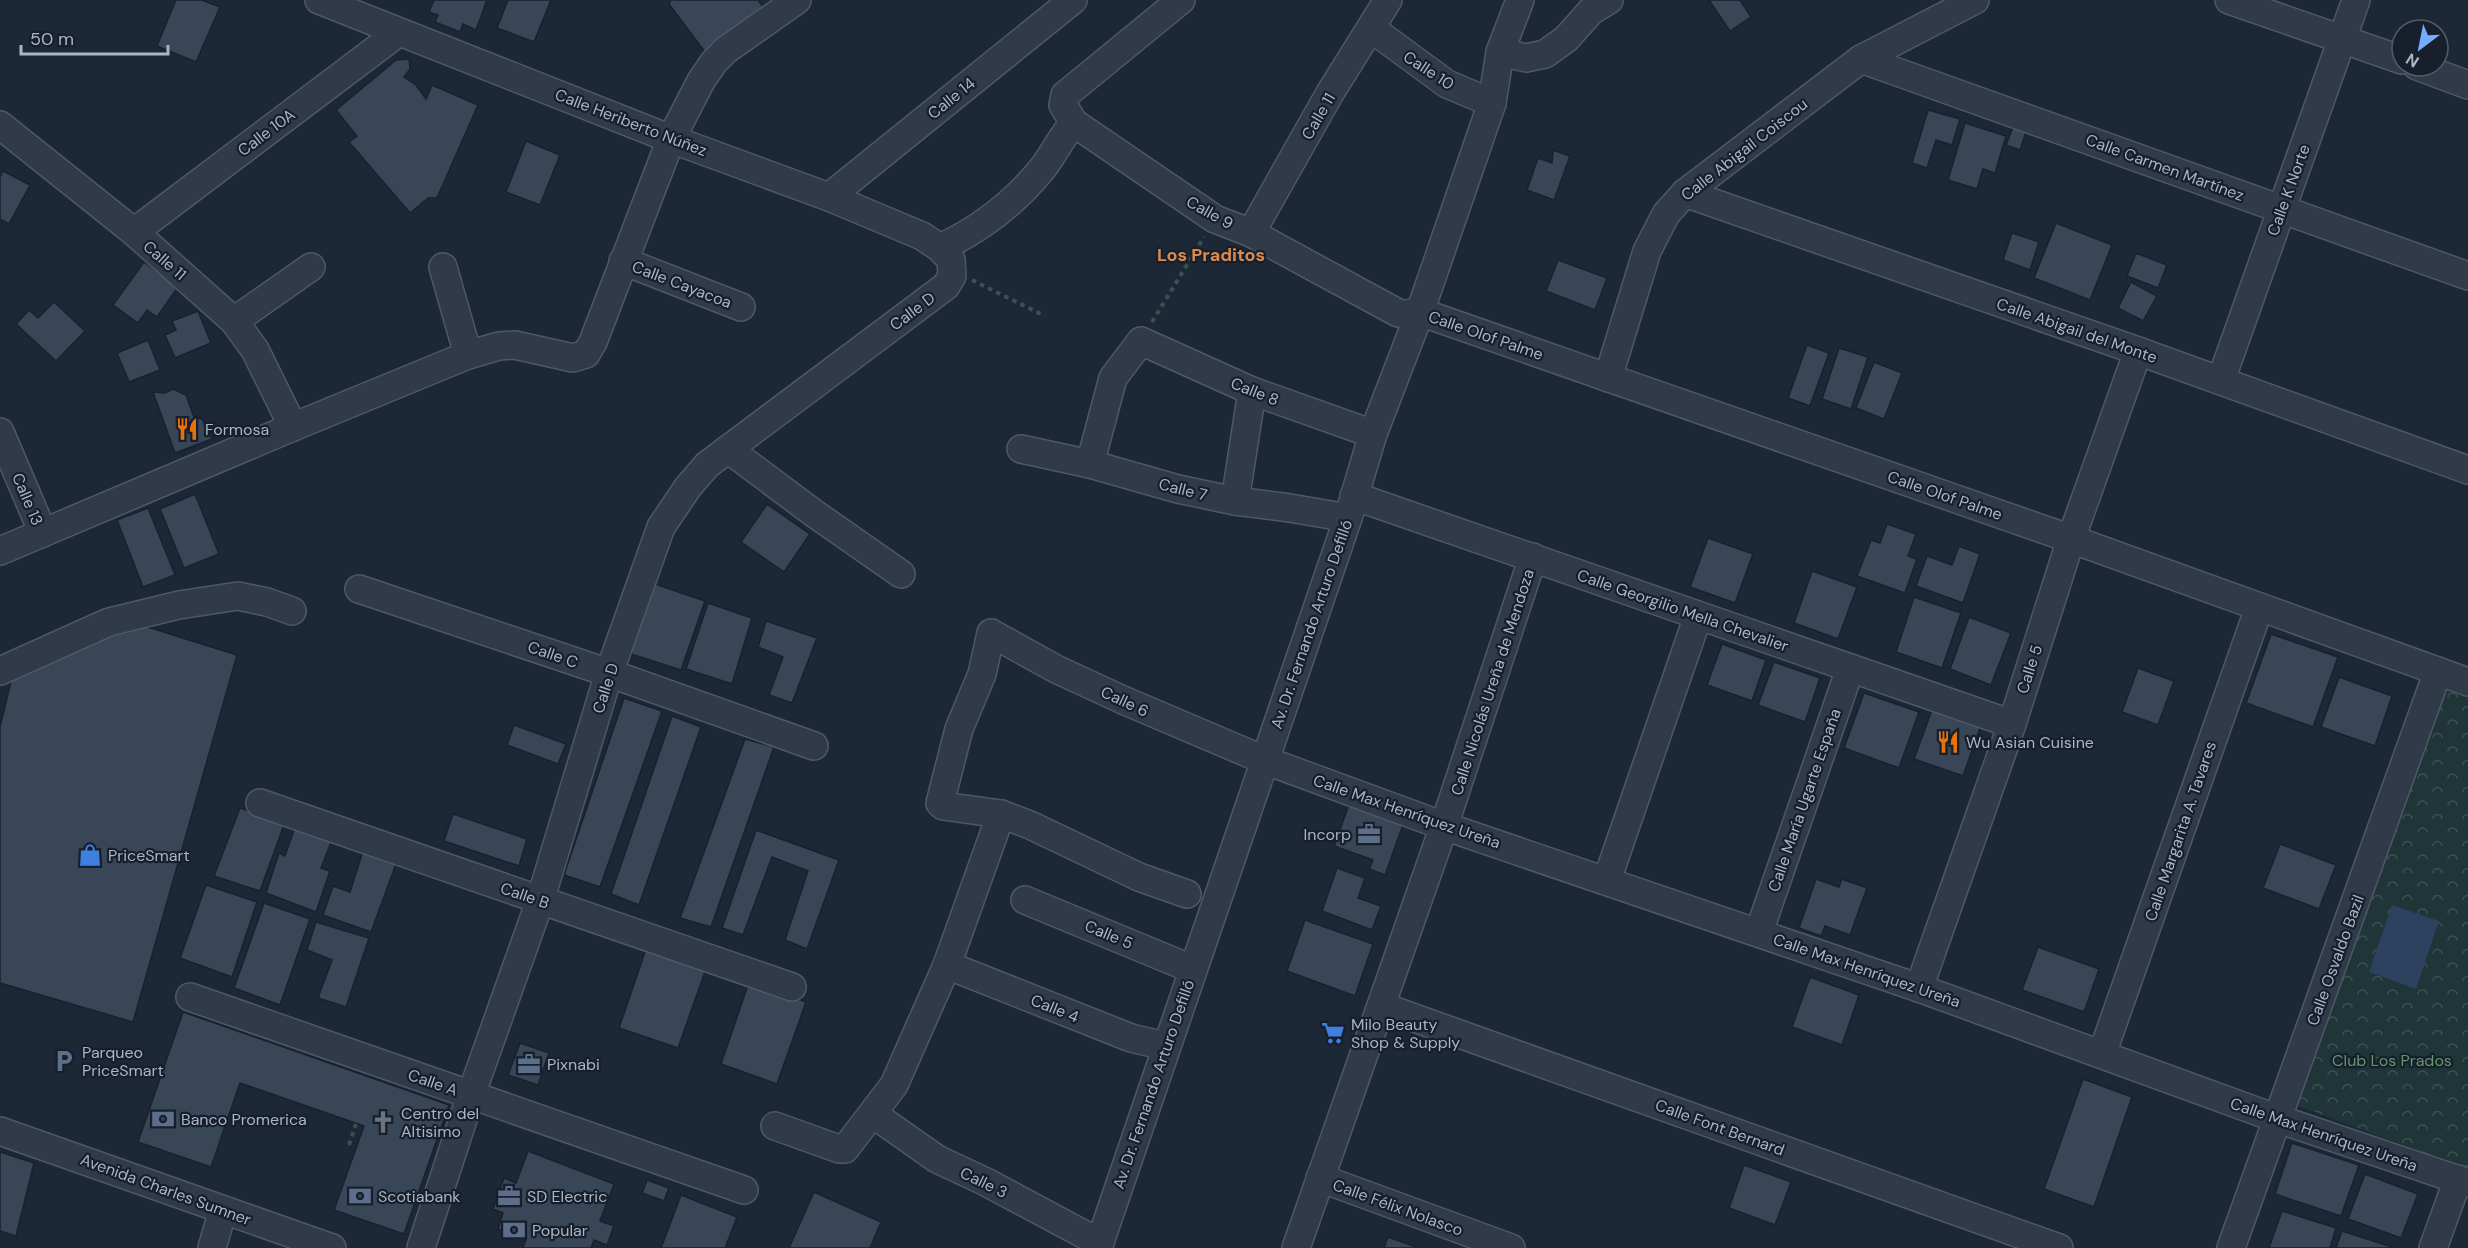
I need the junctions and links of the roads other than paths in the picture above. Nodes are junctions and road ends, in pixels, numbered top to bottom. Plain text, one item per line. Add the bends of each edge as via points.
1 (319, 0) edge
2 (1073, 0) edge
3 (1180, 0) edge
4 (1388, 0) edge
5 (1521, 0) edge
6 (1609, 0) edge
7 (1975, 0) edge
8 (2229, 0) edge
9 (2356, 0) edge
10 (785, 3) edge
11 (1372, 29) junction
12 (399, 32) junction
13 (2342, 38) junction
14 (1500, 52) junction
15 (2390, 56) edge
16 (1861, 59) junction
17 (2449, 78) edge
18 (2468, 85) edge
19 (1492, 103) junction
20 (1074, 123) junction
21 (0, 125) edge
22 (671, 139) junction
23 (1685, 194) junction
24 (829, 197) junction
25 (2282, 208) junction
26 (134, 232) junction
27 (1251, 233) junction
28 (946, 259) junction
29 (623, 261) junction
30 (311, 267) dead end
31 (443, 267) dead end
32 (2468, 276) edge
33 (741, 307) dead end
34 (1420, 312) junction
35 (234, 321) junction
36 (2138, 351) junction
37 (468, 355) junction
38 (1608, 378) junction
39 (2221, 380) junction
40 (1252, 391) junction
41 (292, 427) junction
42 (0, 432) edge
43 (1373, 434) junction
44 (728, 449) junction
45 (1021, 449) dead end
46 (1090, 464) junction
47 (2468, 470) edge
48 (1234, 501) junction
49 (1351, 507) junction
50 (43, 533) junction
51 (2071, 539) junction
52 (0, 551) edge
53 (1533, 557) junction
54 (901, 574) dead end
55 (359, 589) dead end
56 (2259, 608) junction
57 (292, 611) dead end
58 (1698, 616) junction
59 (1850, 669) junction
60 (0, 671) edge
61 (2438, 671) junction
62 (609, 673) junction
63 (2468, 682) edge
64 (2012, 724) junction
65 (813, 746) dead end
66 (1264, 760) junction
67 (260, 803) dead end
68 (1001, 814) junction
69 (1444, 826) junction
70 (1607, 880) junction
71 (1187, 894) dead end
72 (1025, 900) dead end
73 (540, 901) junction
74 (1759, 932) junction
75 (947, 965) junction
76 (1192, 969) junction
77 (792, 987) dead end
78 (1919, 988) junction
79 (190, 997) dead end
80 (1381, 1006) junction
81 (1165, 1046) junction
82 (2102, 1054) junction
83 (471, 1095) junction
84 (873, 1114) junction
85 (2278, 1119) junction
86 (775, 1126) dead end
87 (0, 1131) edge
88 (1320, 1178) junction
89 (2463, 1181) edge
90 (744, 1190) dead end
91 (223, 1210) junction
92 (1099, 1245) edge
93 (212, 1248) edge
94 (332, 1248) edge
95 (421, 1248) edge
96 (1296, 1248) edge
97 (1510, 1248) edge
98 (2059, 1248) edge
99 (2231, 1248) edge
100 (2433, 1248) edge

1 - 12 street, Calle Heriberto Núñez
2 - 24 street, Calle 14
3 - 20 street via 1065,95 1063,105
4 - 11 street, Calle 11
5 - 14 street, Av. Dr. Fernando Arturo Defilló
6 - 14 street via 1591,11 1566,39 1545,54 1526,58
7 - 16 street, Calle Abigail Coiscou
8 - 13 street
9 - 13 street, Calle K Norte
10 - 22 street via 714,62
11 - 19 street, Calle 10 via 1447,84
11 - 27 street, Calle 11 via 1330,93
12 - 22 street, Calle Heriberto Núñez
12 - 26 street, Calle 10A
13 - 15 street
13 - 25 street, Calle K Norte
14 - 19 street, Av. Dr. Fernando Arturo Defilló
16 - 23 street, Calle Abigail Coiscou
16 - 25 street, Calle Carmen Martínez
17 - 18 street
19 - 34 street, Av. Dr. Fernando Arturo Defilló
20 - 27 street, Calle 9 via 1215,219
20 - 28 street via 1028,185
21 - 26 street, Calle 11
22 - 24 street, Calle Heriberto Núñez
22 - 29 street
23 - 36 street, Calle Abigail del Monte
23 - 38 street, Calle Abigail Coiscou via 1666,214 1647,251
24 - 28 street, Calle Heriberto Núñez via 922,236
25 - 32 street, Calle Carmen Martínez
25 - 39 street, Calle K Norte
26 - 35 street, Calle 11
27 - 34 street, Calle 9 via 1392,310 1405,314
28 - 44 street, Calle D via 946,286
29 - 33 street, Calle Cayacoa
29 - 37 street via 593,342 582,357 514,345
30 - 35 street
31 - 37 street
34 - 38 street, Calle Olof Palme
34 - 43 street, Av. Dr. Fernando Arturo Defilló
35 - 41 street, Calle 11 via 255,350
36 - 39 street, Calle Abigail del Monte
36 - 51 street, Calle 5
37 - 41 street
38 - 51 street, Calle Olof Palme
39 - 47 street, Calle Abigail del Monte
40 - 43 street, Calle 8
40 - 46 street, Calle 8 via 1141,341 1113,378
40 - 48 street
41 - 50 street
42 - 50 street, Calle 13
43 - 49 street, Av. Dr. Fernando Arturo Defilló
44 - 54 street
44 - 62 street, Calle D via 688,487 661,527
45 - 46 street, Calle 7
46 - 48 street, Calle 7
48 - 49 street, Calle 7
49 - 53 street, Calle Georgilio Mella Chevalier
49 - 66 street, Av. Dr. Fernando Arturo Defilló
50 - 52 street
51 - 56 street, Calle Olof Palme
51 - 64 street, Calle 5
53 - 58 street, Calle Georgilio Mella Chevalier
53 - 69 street, Calle Nicolás Ureña de Mendoza
55 - 62 street, Calle C
56 - 61 street, Calle Olof Palme
56 - 82 street, Calle Margarita A. Tavares
57 - 60 street via 238,596 179,605 110,622
58 - 59 street, Calle Georgilio Mella Chevalier
58 - 70 street
59 - 64 street, Calle Georgilio Mella Chevalier
59 - 74 street, Calle María Ugarte España
61 - 63 street, Calle Olof Palme
61 - 85 street, Calle Osvaldo Bazil
62 - 65 street, Calle C
62 - 73 street, Calle D
64 - 78 street, Calle 5
66 - 68 street, Calle 6 via 1056,669 991,633 982,674 959,729 940,803
66 - 69 street, Calle Max Henríquez Ureña
66 - 76 street, Av. Dr. Fernando Arturo Defilló
67 - 73 street, Calle B
68 - 71 street via 1139,877
68 - 75 street
69 - 70 street, Calle Max Henríquez Ureña
69 - 80 street, Calle Nicolás Ureña de Mendoza
70 - 74 street, Calle Max Henríquez Ureña
72 - 76 street, Calle 5
73 - 77 street, Calle B
73 - 83 street, Calle D
74 - 78 street, Calle Max Henríquez Ureña
75 - 81 street, Calle 4 via 1131,1038
75 - 84 street via 894,1085
76 - 81 street, Av. Dr. Fernando Arturo Defilló
78 - 82 street, Calle Max Henríquez Ureña
79 - 83 street, Calle A
80 - 88 street, Calle Nicolás Ureña de Mendoza
80 - 98 street, Calle Font Bernard
81 - 92 street, Av. Dr. Fernando Arturo Defilló
82 - 85 street, Calle Max Henríquez Ureña
83 - 90 street, Calle A
83 - 95 street, Calle D
84 - 86 street via 845,1149
84 - 92 street, Calle 3 via 937,1159
85 - 89 street, Calle Max Henríquez Ureña
85 - 99 street, Calle Osvaldo Bazil
87 - 91 street, Avenida Charles Sumner
88 - 96 street, Calle Nicolás Ureña de Mendoza
88 - 97 street, Calle Félix Nolasco
89 - 100 street
91 - 93 street
91 - 94 street, Avenida Charles Sumner

